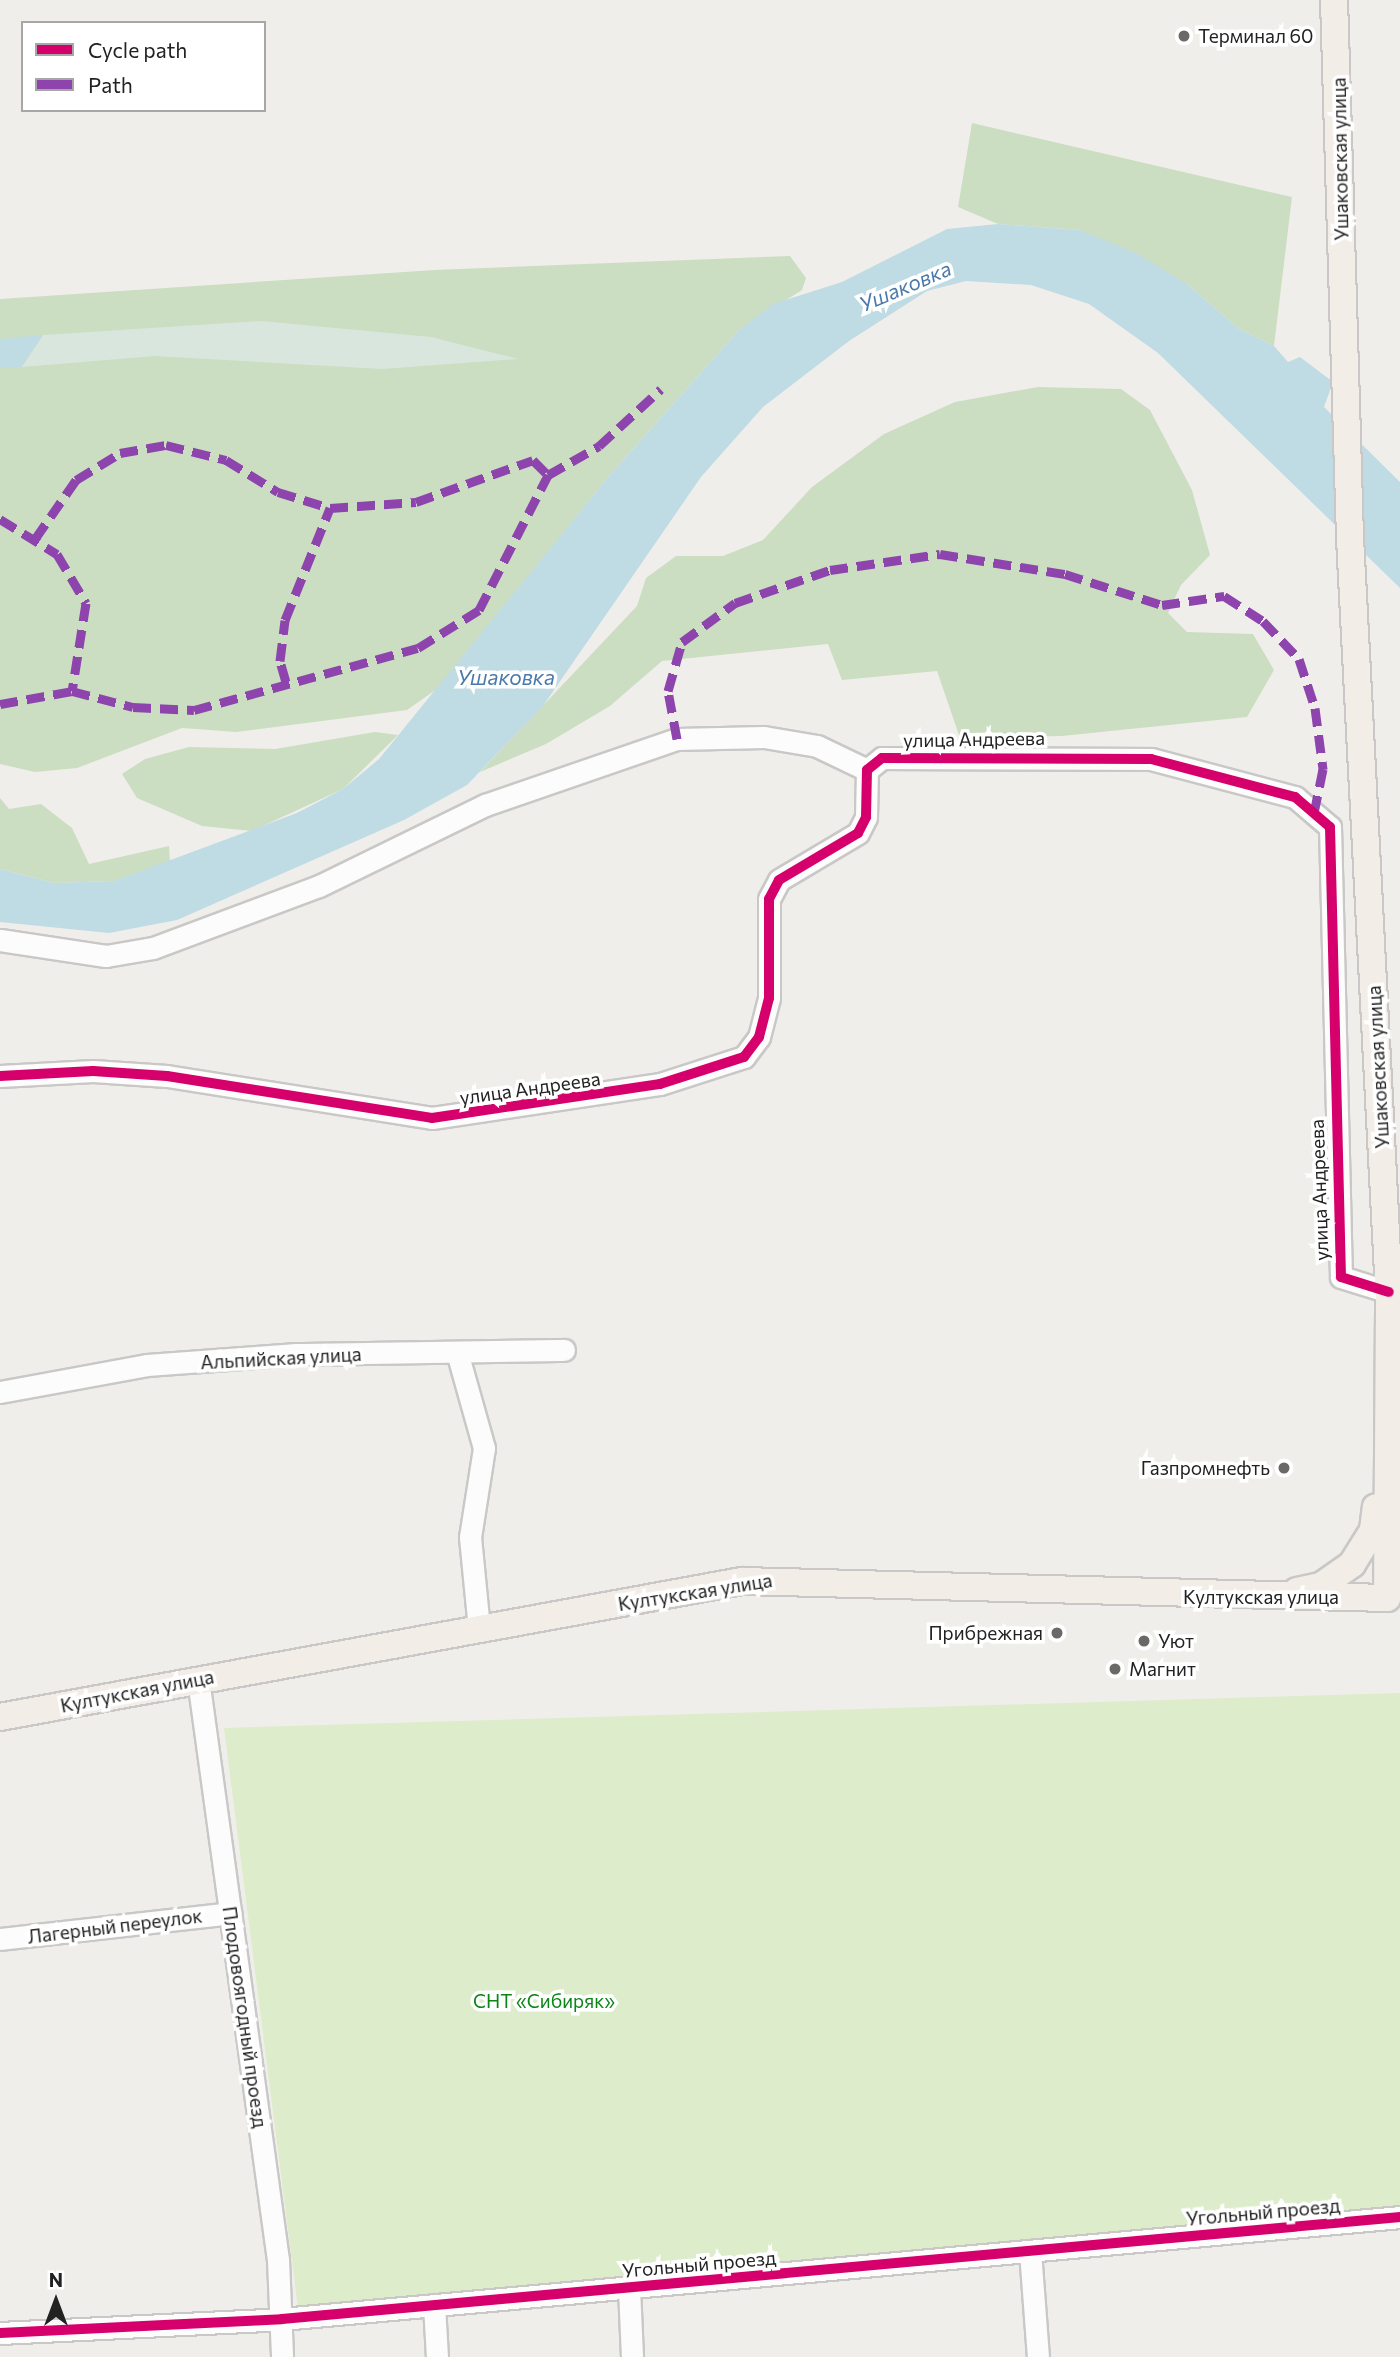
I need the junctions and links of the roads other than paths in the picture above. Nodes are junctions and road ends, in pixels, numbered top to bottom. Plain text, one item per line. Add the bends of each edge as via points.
1 (1334, 0) edge
2 (867, 770) junction
3 (0, 940) edge
4 (0, 1076) edge
5 (1389, 1292) junction
6 (564, 1350) dead end
7 (457, 1352) junction
8 (0, 1392) edge
9 (1385, 1422) junction
10 (1270, 1597) junction
11 (1393, 1599) edge
12 (478, 1628) junction
13 (198, 1679) junction
14 (0, 1717) edge
15 (231, 1913) junction
16 (0, 1939) edge
17 (1400, 2217) edge
18 (1030, 2251) junction
19 (629, 2288) junction
20 (434, 2305) junction
21 (282, 2319) junction
22 (0, 2333) edge
23 (282, 2357) edge
24 (437, 2357) edge
25 (632, 2357) edge
26 (1038, 2357) edge

1 - 5 main road, Ушаковская улица via 1353,619
2 - 3 street via 817,746 764,737 677,739 485,805 319,886 153,948 106,956
2 - 4 street, улица Андреева via 866,817 858,833 779,880 769,899 769,998 759,1037 744,1057 612,1094 432,1118 167,1076 93,1071
2 - 5 street, улица Андреева via 882,758 1151,759 1295,797 1330,827 1341,1277
5 - 9 main road, Ушаковская улица
6 - 7 street, Альпийская улица
7 - 8 street, Альпийская улица via 147,1365
7 - 12 street via 484,1448 470,1537
9 - 10 main road via 1373,1530 1364,1550 1321,1586
9 - 11 main road, Ушаковская улица
10 - 11 main road, Култукская улица
10 - 12 main road, Култукская улица via 778,1579
12 - 13 main road, Култукская улица
13 - 14 main road, Култукская улица
13 - 15 street, Плодовоягодный проезд
15 - 16 street, Лагерный переулок
15 - 21 street, Плодовоягодный проезд
17 - 18 street, Угольный проезд
18 - 19 street, Угольный проезд
18 - 26 street
19 - 20 street, Угольный проезд
19 - 25 street
20 - 21 street, Угольный проезд
20 - 24 street
21 - 22 street, Угольный проезд
21 - 23 street, Плодовоягодный проезд

